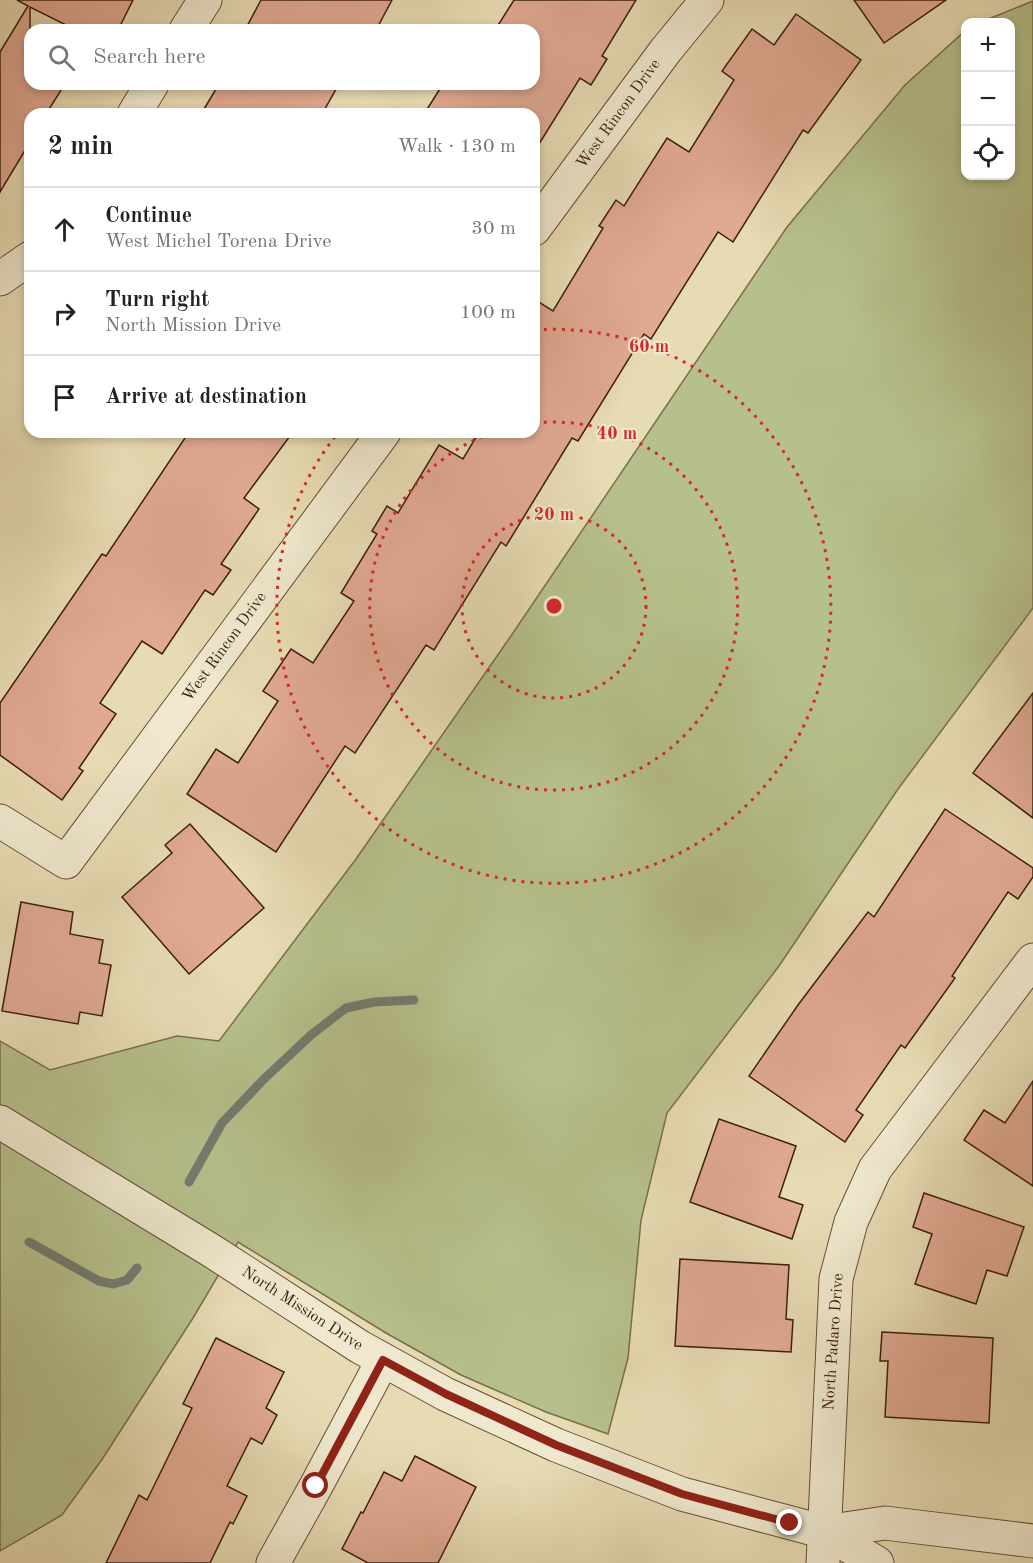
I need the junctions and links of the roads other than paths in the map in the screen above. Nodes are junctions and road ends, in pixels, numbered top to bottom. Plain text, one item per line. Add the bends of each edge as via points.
1 (205, 0) edge
2 (707, 0) edge
3 (190, 24) edge
4 (148, 90) edge
5 (138, 108) edge
6 (540, 221) edge
7 (24, 262) edge
8 (0, 279) edge
9 (380, 438) edge
10 (0, 821) edge
11 (1033, 960) edge
12 (1023, 994) edge
13 (0, 1122) edge
14 (383, 1360) junction
15 (1033, 1541) edge
16 (824, 1547) edge
17 (273, 1563) edge
18 (877, 1563) edge

1 - 3 street
2 - 6 street, West Rincon Drive
4 - 5 street
7 - 8 street
9 - 10 street, West Rincon Drive via 66,862
11 - 12 street, North Padaro Drive
12 - 16 street, North Padaro Drive via 875,1169 851,1222 836,1279
13 - 14 street, North Mission Drive
14 - 16 street, North Mission Drive via 556,1445 736,1510
14 - 17 street
15 - 16 street, North Mission Drive via 885,1523
16 - 18 street, North Mission Drive

